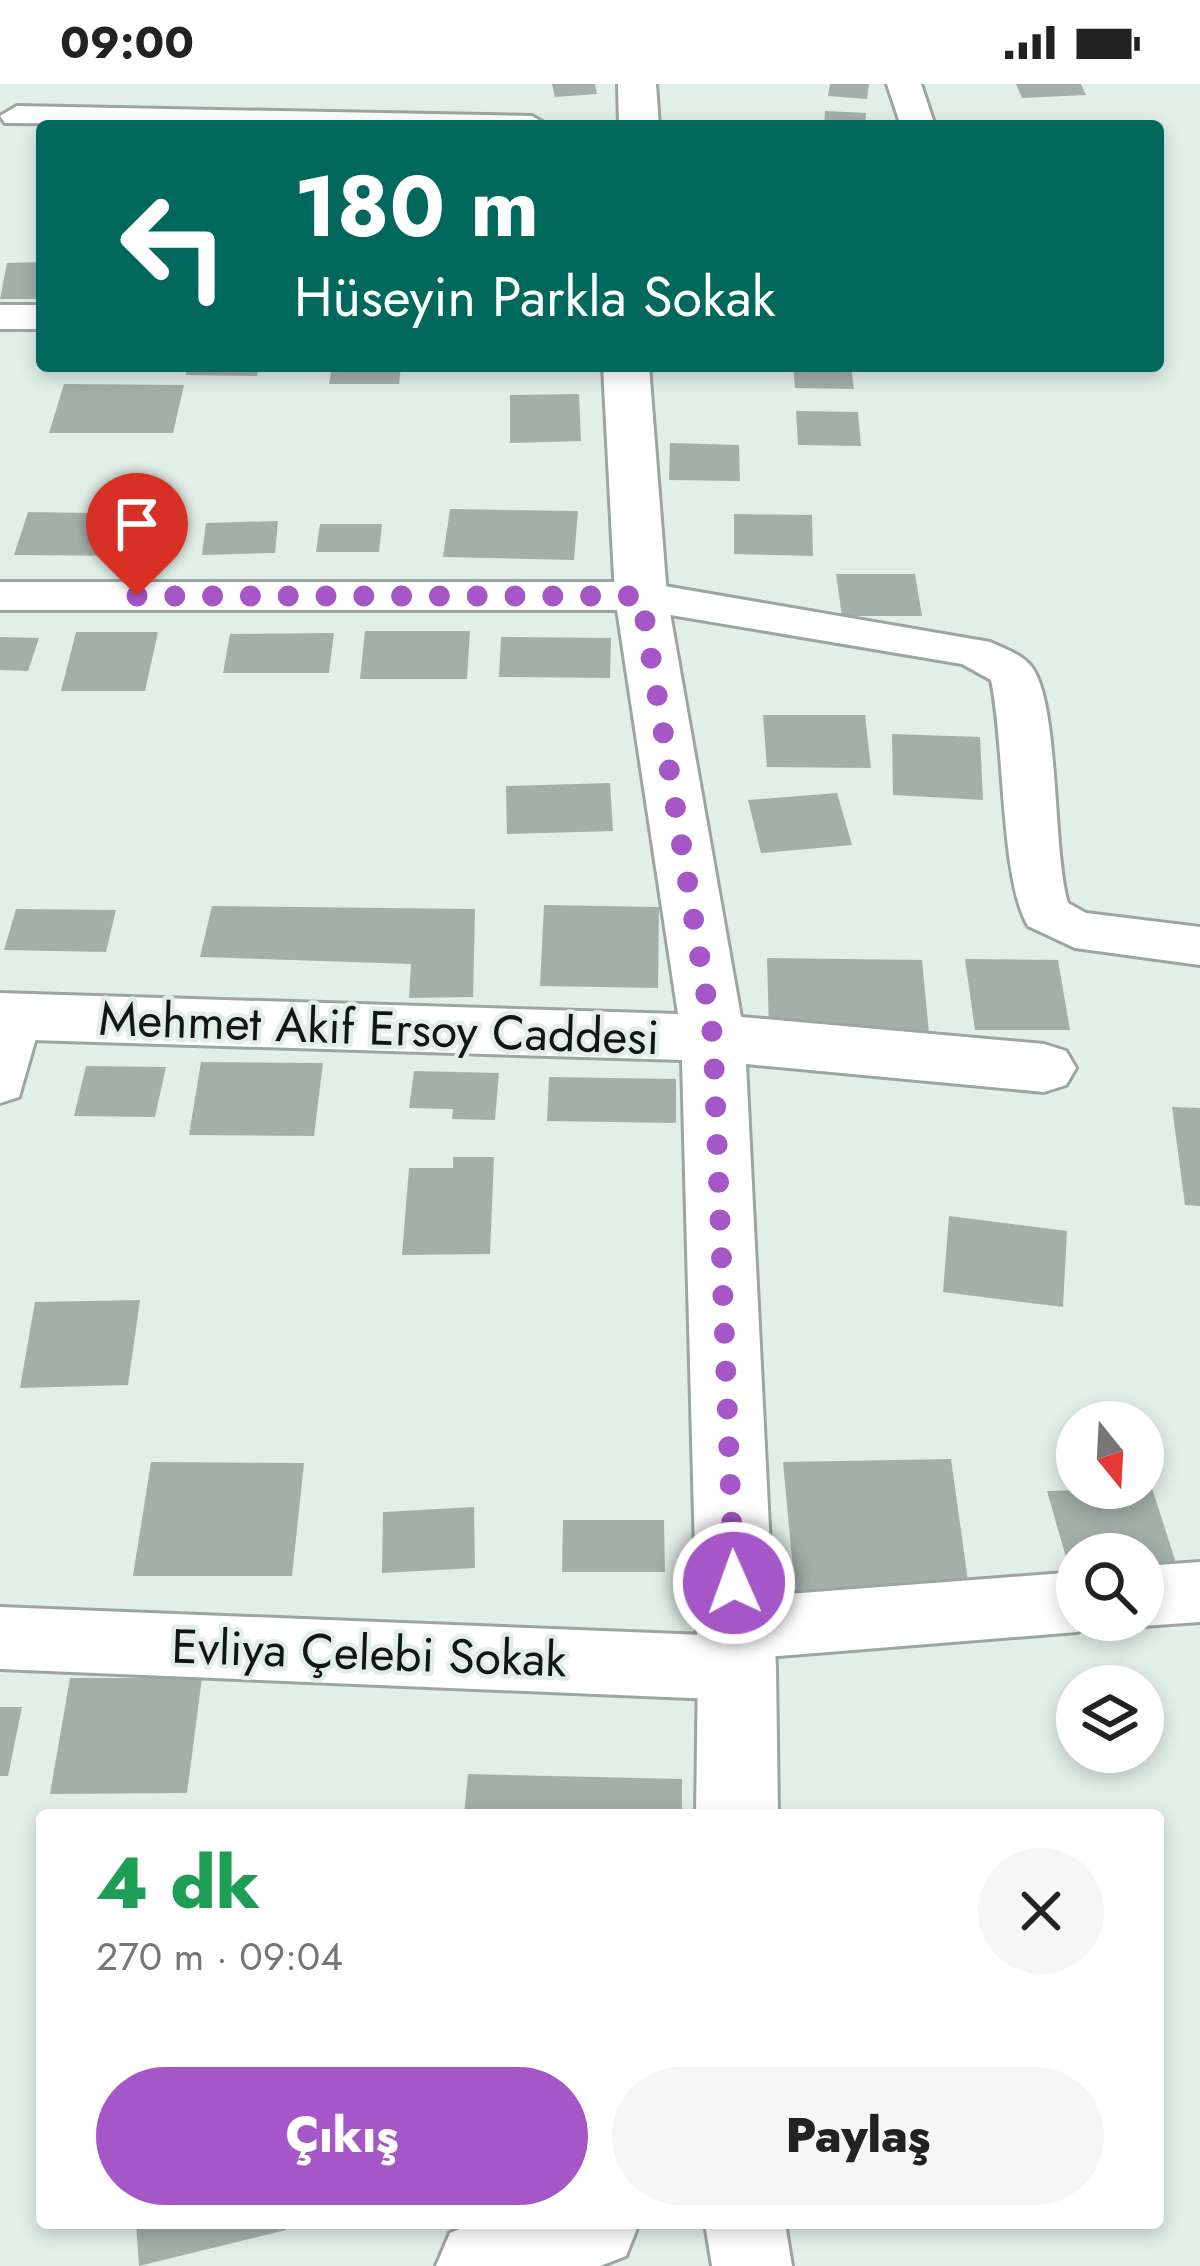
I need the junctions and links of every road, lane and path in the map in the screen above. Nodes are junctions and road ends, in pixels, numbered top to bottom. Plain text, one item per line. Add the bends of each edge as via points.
1 (637, 84) edge
2 (904, 84) edge
3 (18, 113) edge
4 (295, 120) edge
5 (639, 120) edge
6 (915, 120) edge
7 (0, 317) edge
8 (36, 317) edge
9 (626, 372) edge
10 (0, 596) edge
11 (641, 596) junction
12 (1200, 946) edge
13 (8, 1016) edge
14 (713, 1038) junction
15 (1044, 1068) dead end
16 (0, 1082) edge
17 (1200, 1592) edge
18 (1164, 1595) edge
19 (1056, 1605) edge
20 (0, 1638) edge
21 (736, 1648) junction
22 (737, 1809) edge
23 (578, 2229) edge
24 (747, 2229) edge
25 (483, 2266) edge
26 (752, 2266) edge

1 - 5 street
2 - 6 street
3 - 4 street
7 - 8 street
9 - 11 street
10 - 11 street
11 - 12 street via 974,652 1012,672 1046,914 1075,930
11 - 14 street
13 - 14 street, Mehmet Akif Ersoy Caddesi
13 - 16 street
14 - 15 street, Mehmet Akif Ersoy Caddesi
14 - 21 street
17 - 18 street
19 - 21 street, Evliya Çelebi Sokak
20 - 21 street, Evliya Çelebi Sokak
21 - 22 street
23 - 25 street
24 - 26 street

